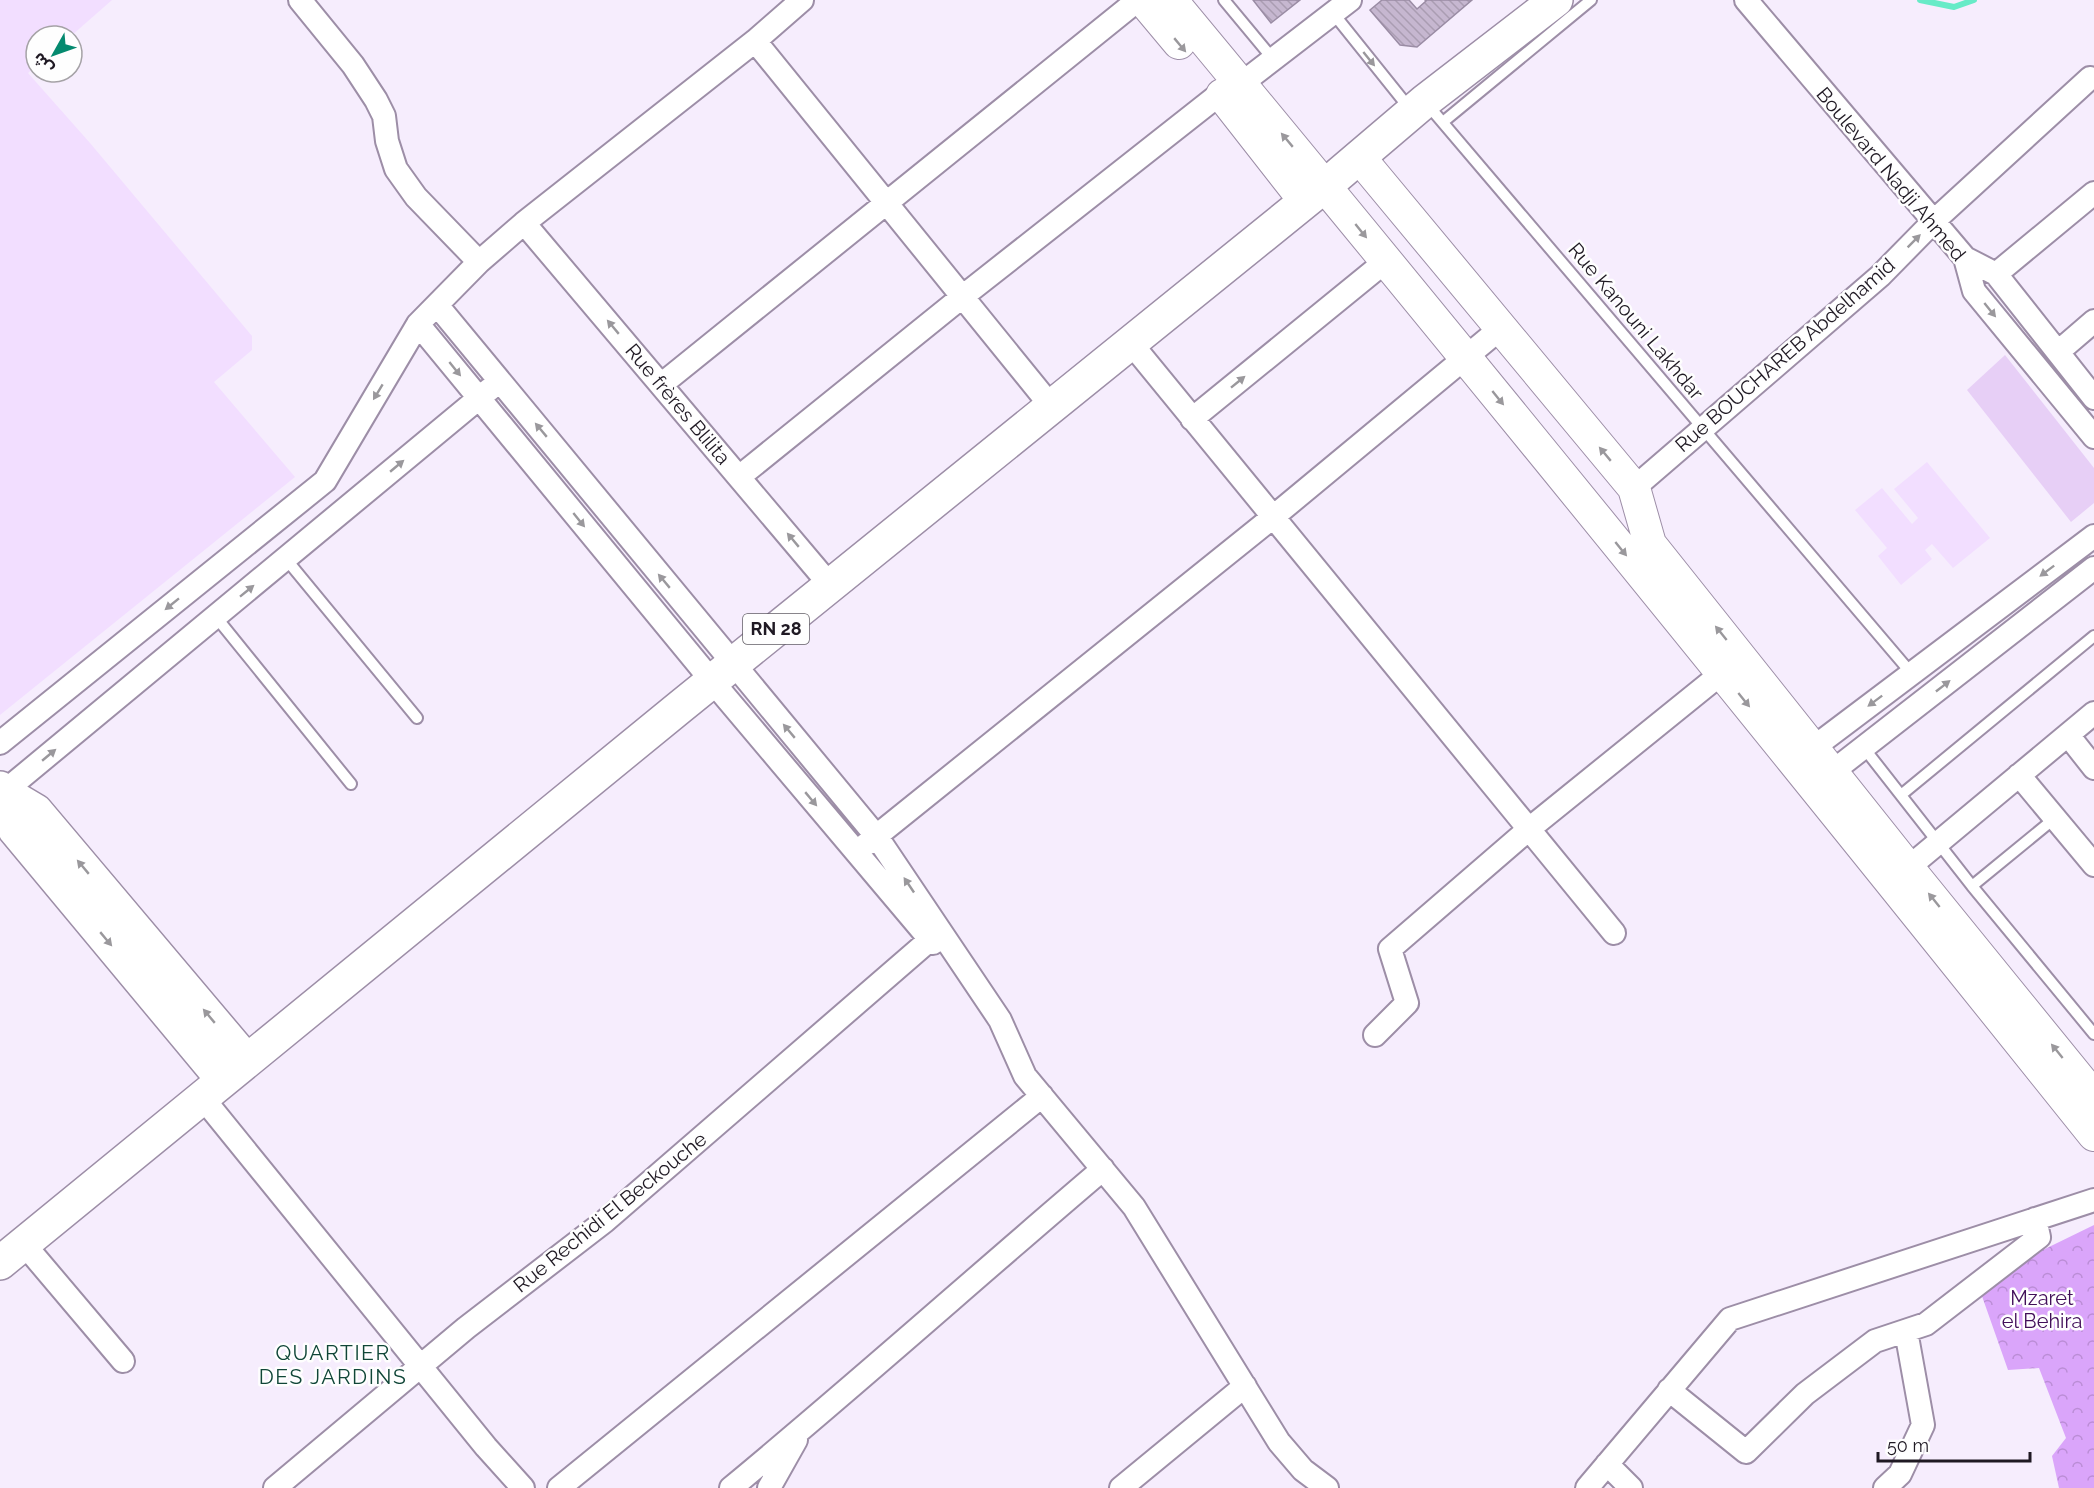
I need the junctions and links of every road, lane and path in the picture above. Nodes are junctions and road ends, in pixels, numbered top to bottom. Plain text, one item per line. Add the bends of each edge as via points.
1 (300, 0) edge
2 (802, 0) edge
3 (1140, 0) edge
4 (1171, 0) edge
5 (1224, 0) edge
6 (1556, 0) edge
7 (1591, 0) edge
8 (1746, 0) edge
9 (1342, 7) edge
10 (755, 41) junction
11 (1273, 59) junction
12 (2090, 78) dead end
13 (1231, 89) junction
14 (1427, 112) junction
15 (1359, 157) junction
16 (1315, 193) junction
17 (2094, 193) edge
18 (887, 203) junction
19 (1935, 220) junction
20 (524, 223) junction
21 (1965, 258) junction
22 (1386, 261) junction
23 (478, 262) junction
24 (1996, 274) junction
25 (962, 297) junction
26 (437, 305) junction
27 (2094, 321) edge
28 (418, 324) junction
29 (1501, 328) junction
30 (1130, 342) junction
31 (2058, 352) junction
32 (1465, 358) junction
33 (500, 380) junction
34 (662, 384) junction
35 (2094, 397) edge
36 (479, 398) junction
37 (1052, 406) junction
38 (1192, 419) junction
39 (1703, 427) junction
40 (2094, 437) edge
41 (739, 477) junction
42 (1634, 488) junction
43 (1273, 517) junction
44 (2094, 536) edge
45 (2072, 553) junction
46 (286, 559) junction
47 (2092, 573) edge
48 (830, 585) junction
49 (216, 617) junction
50 (2094, 636) edge
51 (723, 673) junction
52 (1722, 673) junction
53 (1912, 674) junction
54 (2094, 713) edge
55 (417, 718) dead end
56 (2068, 735) junction
57 (0, 743) edge
58 (1864, 748) junction
59 (1804, 755) junction
60 (2094, 768) edge
61 (2019, 775) junction
62 (1824, 780) junction
63 (351, 784) dead end
64 (1, 792) edge
65 (1901, 795) junction
66 (2055, 818) junction
67 (1529, 829) junction
68 (877, 837) junction
69 (1938, 843) junction
70 (855, 852) junction
71 (2094, 865) edge
72 (1900, 875) junction
73 (1972, 886) junction
74 (1614, 933) dead end
75 (935, 935) junction
76 (2094, 1034) edge
77 (1375, 1035) dead end
78 (224, 1079) junction
79 (1042, 1096) junction
80 (2094, 1097) edge
81 (2094, 1135) edge
82 (1103, 1169) junction
83 (2094, 1200) edge
84 (2035, 1219) junction
85 (12, 1254) edge
86 (1906, 1331) junction
87 (123, 1361) dead end
88 (420, 1366) junction
89 (1245, 1386) junction
90 (1669, 1390) junction
91 (803, 1429) junction
92 (1607, 1464) junction
93 (275, 1488) edge
94 (523, 1488) edge
95 (559, 1488) edge
96 (731, 1488) edge
97 (769, 1488) edge
98 (1122, 1488) edge
99 (1327, 1488) edge
100 (1587, 1488) edge
101 (1631, 1488) edge
102 (1885, 1488) edge

1 - 23 street via 376,100 384,116 396,169 416,197
2 - 10 street
3 -> 13 main road
3 - 18 street
4 - 13 main road
5 - 11 lane
6 - 14 main road, RN 28
7 - 14 lane
8 - 19 street, Boulevard Nadji Ahmed
9 - 11 street
9 -> 14 lane, Rue Kanouni Lakhdar
10 - 18 street
10 - 20 street
11 - 13 street
12 - 19 street, Rue BOUCHAREB Abdelhamid
13 - 16 main road
13 - 25 street
14 - 15 main road, RN 28
14 - 39 lane, Rue Kanouni Lakhdar
15 - 16 main road, RN 28
15 - 29 main road
16 -> 22 main road
16 - 30 main road, RN 28
17 - 24 street
18 - 25 street
18 - 34 street
19 - 21 street, Boulevard Nadji Ahmed
39 -> 19 street, Rue BOUCHAREB Abdelhamid via 1880,276
20 - 23 street
34 -> 20 street, Rue frères Blilita
21 - 24 street
21 -> 40 street, Boulevard Nadji Ahmed via 1974,291
22 - 32 main road
38 -> 22 street
23 - 26 street
24 - 31 street
25 - 37 street
25 - 41 street
26 - 28 street
26 - 33 street
27 - 31 street
28 -> 36 street
28 -> 57 street via 325,481
29 - 32 street
42 -> 29 main road
30 - 37 main road, RN 28
30 - 38 street
31 - 35 street
32 - 43 street
32 -> 52 main road
33 - 36 street
51 -> 33 street
34 - 41 street, Rue frères Blilita
46 -> 36 street
36 -> 51 street
37 - 48 main road, RN 28
38 - 43 street
39 - 42 street, Rue BOUCHAREB Abdelhamid
39 - 53 lane, Rue Kanouni Lakhdar
48 -> 41 street, Rue frères Blilita
59 -> 42 main road via 1650,544
43 - 67 street
43 - 68 street
44 - 45 street
45 - 47 street
45 -> 53 street
49 -> 46 street
46 - 55 lane
58 -> 47 street
48 - 51 main road, RN 28
49 - 63 lane
64 -> 49 street
50 - 65 lane
68 -> 51 street
51 -> 70 street
51 - 78 main road, RN 28
52 -> 59 main road
52 - 67 street
53 -> 59 street
54 - 56 street
56 - 60 street
56 - 61 street
58 - 62 street
58 - 65 lane
59 - 62 main road
61 - 66 street
61 - 69 street
62 - 72 main road
64 - 78 main road via 15,830
65 - 69 lane
66 - 71 street
66 - 73 lane
67 - 74 street
67 - 77 street via 1390,949 1407,1003
68 - 70 street
75 -> 68 street
69 - 72 street
69 - 73 lane
70 - 75 street
80 -> 72 main road
72 - 81 main road
73 - 76 lane
75 - 79 street via 1000,1020 1025,1076
75 - 88 street, Rue Rechidi El Beckouche via 605,1221
78 - 85 main road, RN 28
78 - 88 street
79 - 82 street
79 - 95 street
82 - 89 street via 1134,1207
82 - 91 street
83 - 84 street
84 - 86 street via 2039,1237 1926,1324
84 - 90 street via 1730,1319
85 - 87 street
86 - 90 street via 1875,1341 1814,1387 1746,1452
86 - 102 street via 1923,1425 1900,1474
88 - 93 street, Rue Rechidi El Beckouche
88 - 94 street
89 - 98 street
89 - 99 street via 1279,1442 1303,1470
90 - 92 street
91 - 96 street
91 - 97 street
92 - 100 street
92 - 101 street

